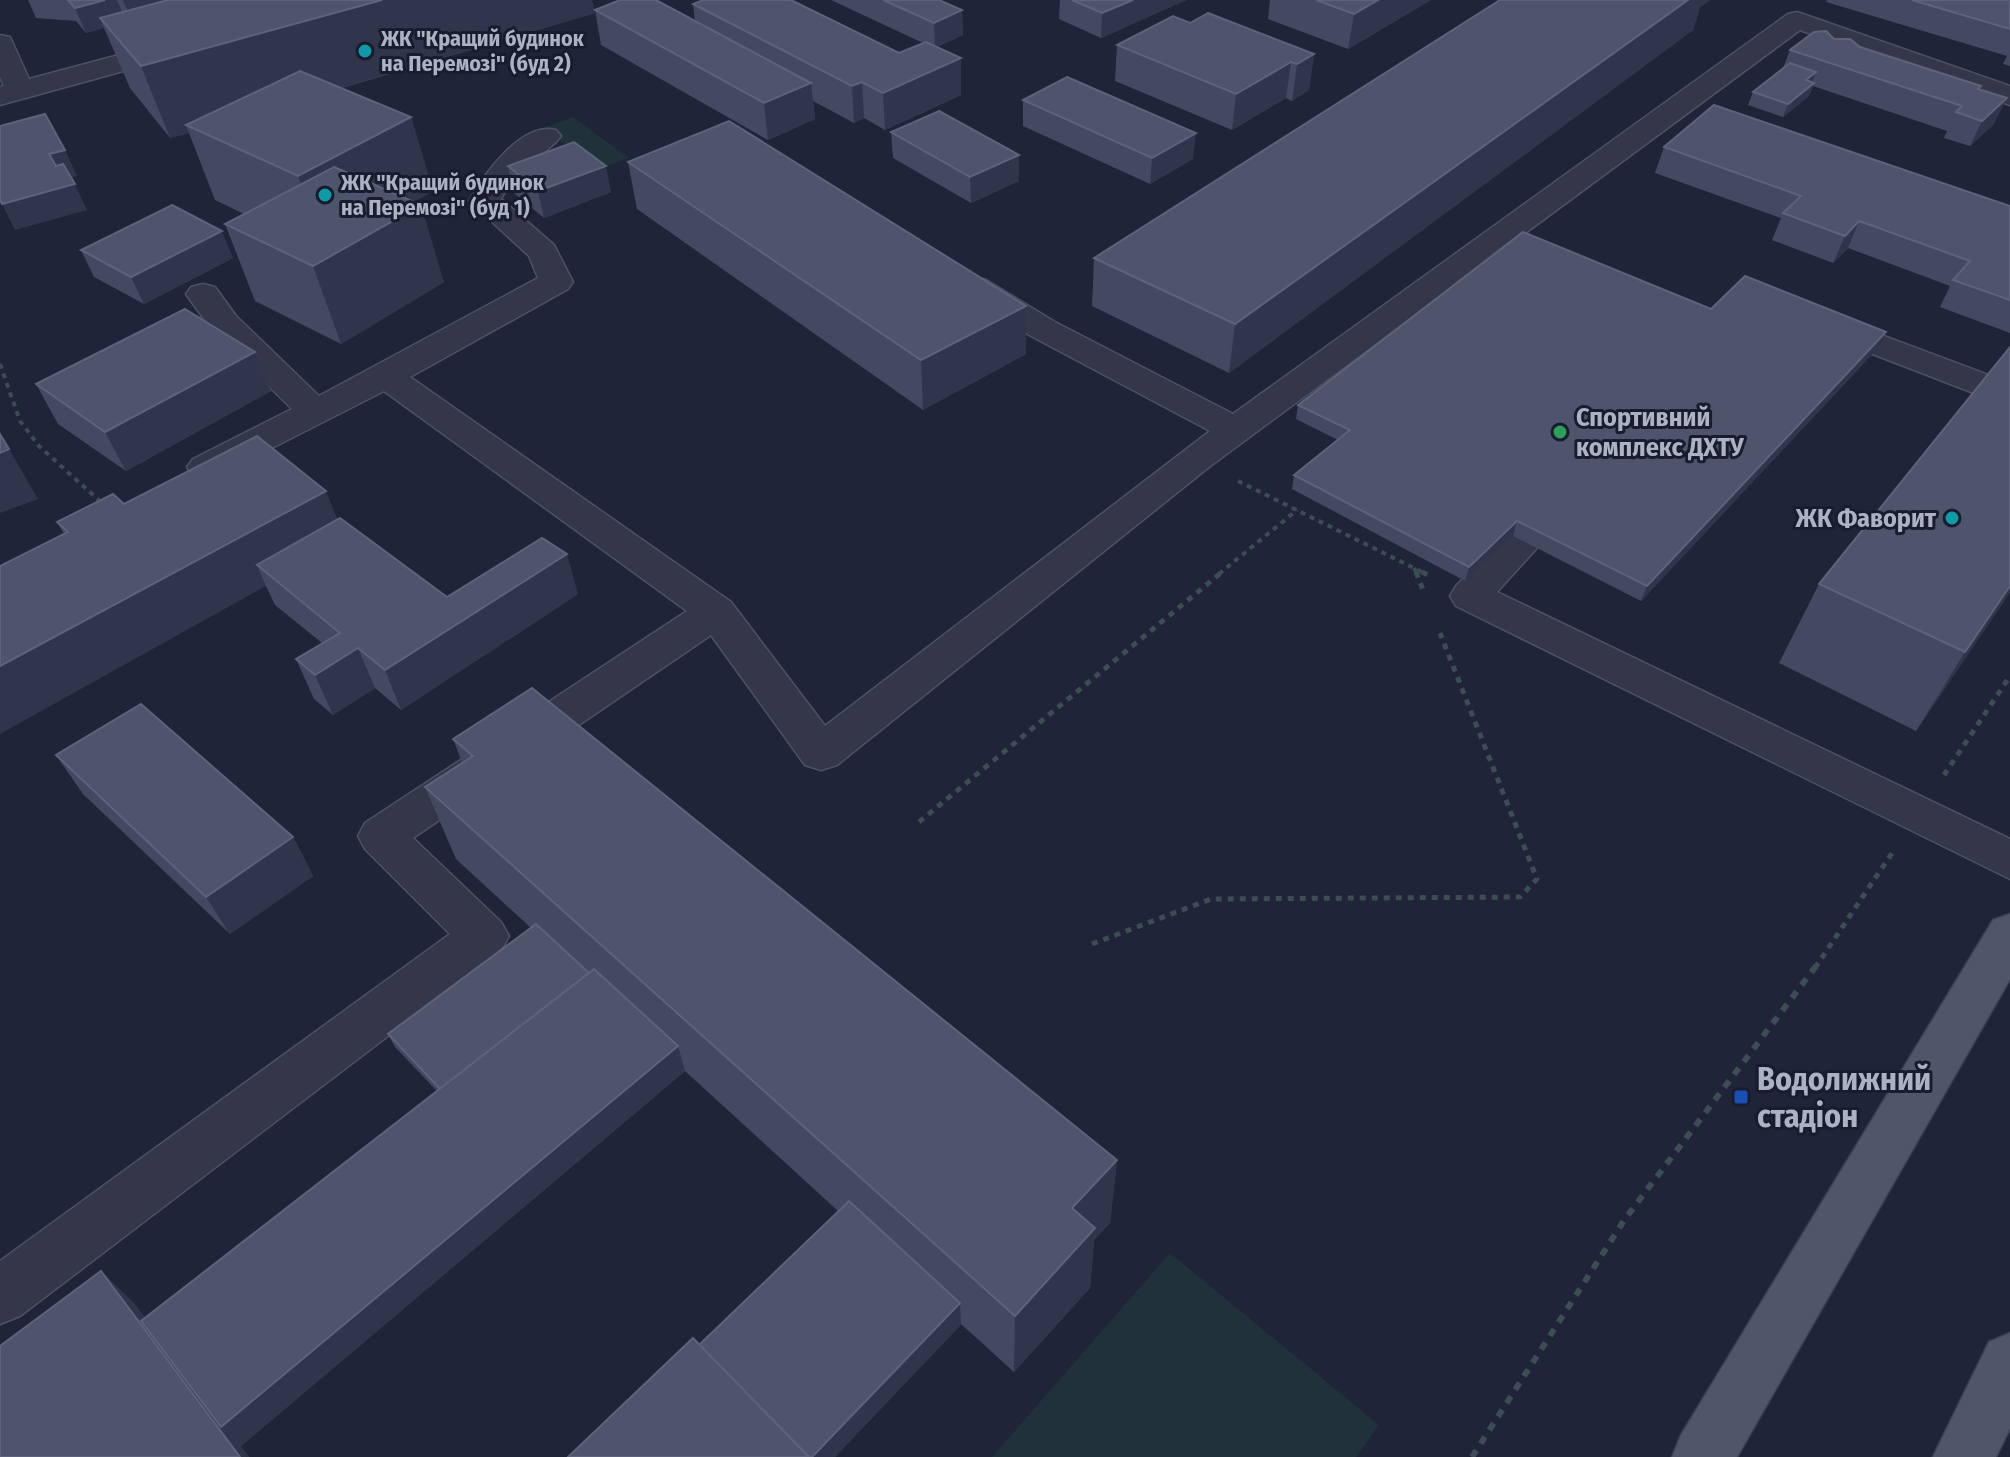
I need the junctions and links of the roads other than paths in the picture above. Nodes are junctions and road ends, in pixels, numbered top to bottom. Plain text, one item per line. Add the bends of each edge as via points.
1 (1799, 7) edge
2 (196, 42) edge
3 (0, 43) edge
4 (10, 93) edge
5 (2010, 96) edge
6 (546, 136) dead end
7 (949, 272) edge
8 (203, 294) dead end
9 (1795, 312) edge
10 (386, 376) junction
11 (2010, 396) edge
12 (315, 412) junction
13 (1235, 430) junction
14 (1588, 471) edge
15 (114, 514) edge
16 (716, 612) junction
17 (2010, 860) edge
18 (2010, 934) edge
19 (0, 1296) edge
20 (2010, 1363) edge
21 (1703, 1457) edge
22 (1964, 1457) edge

1 - 5 street
1 - 13 street
2 - 4 street
3 - 4 street
6 - 10 street via 499,174 485,201 543,252 556,282
7 - 13 street via 1043,329
8 - 12 street via 224,323
9 - 11 street
10 - 12 street
10 - 16 street
12 - 15 street
13 - 16 street via 821,753
14 - 17 street via 1470,596
16 - 19 street via 381,836 484,936
18 - 21 main road
20 - 22 main road

